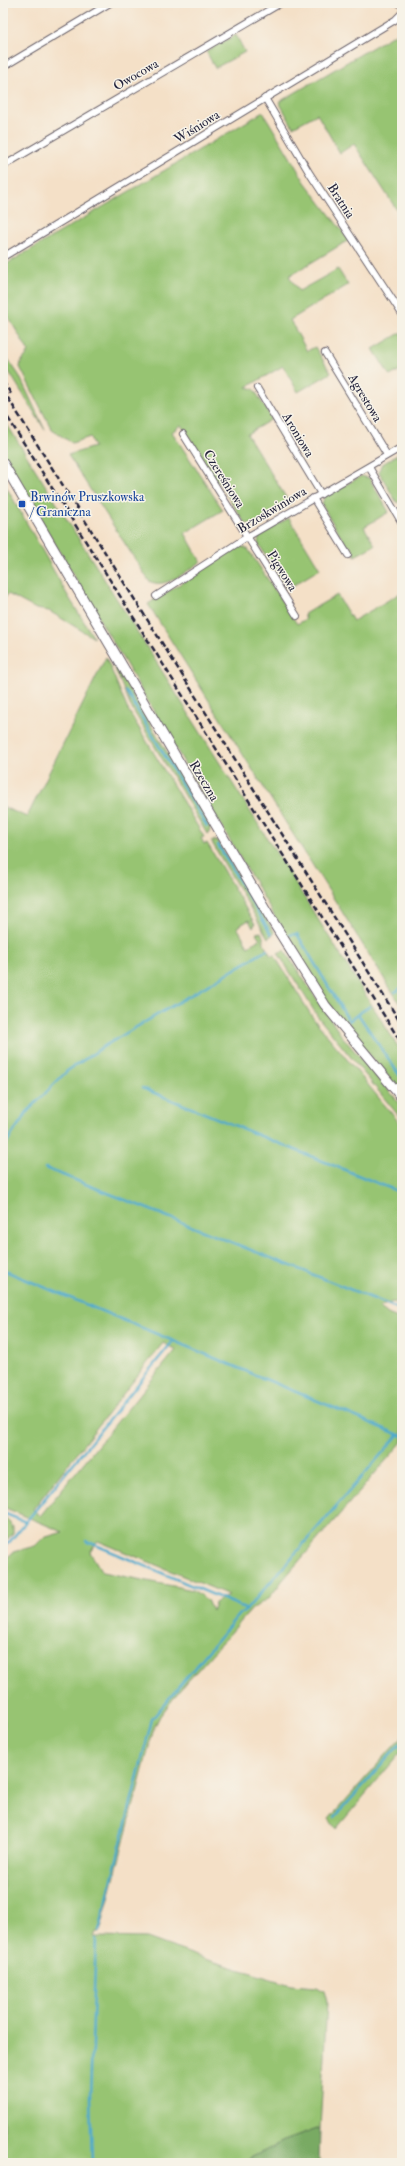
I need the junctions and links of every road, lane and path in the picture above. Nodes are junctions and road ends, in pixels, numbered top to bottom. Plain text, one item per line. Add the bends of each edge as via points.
1 (110, 3) edge
2 (281, 3) edge
3 (402, 13) edge
4 (3, 67) edge
5 (265, 98) junction
6 (3, 166) edge
7 (3, 258) edge
8 (402, 314) edge
9 (325, 353) dead end
10 (257, 388) dead end
11 (183, 434) dead end
12 (402, 447) edge
13 (387, 456) junction
14 (3, 463) edge
15 (369, 467) junction
16 (321, 494) junction
17 (314, 498) junction
18 (402, 523) edge
19 (247, 537) junction
20 (348, 555) dead end
21 (156, 596) dead end
22 (297, 616) dead end
23 (402, 1098) edge

1 - 4 street
2 - 6 street, Owocowa
3 - 5 street, Wiśniowa via 395,20
5 - 7 street, Wiśniowa
5 - 8 street, Bratnia via 310,174
9 - 13 street, Agrestowa
10 - 16 street, Aroniowa
11 - 19 street, Czereśniowa
12 - 13 street, Brzoskwiniowa
13 - 15 street, Brzoskwiniowa
14 - 23 street, Rzeczna via 109,646 325,1006
15 - 16 street, Brzoskwiniowa
15 - 18 street
16 - 17 street, Brzoskwiniowa
17 - 19 street, Brzoskwiniowa
17 - 20 street
19 - 21 street, Brzoskwiniowa
19 - 22 street, Pigwowa

